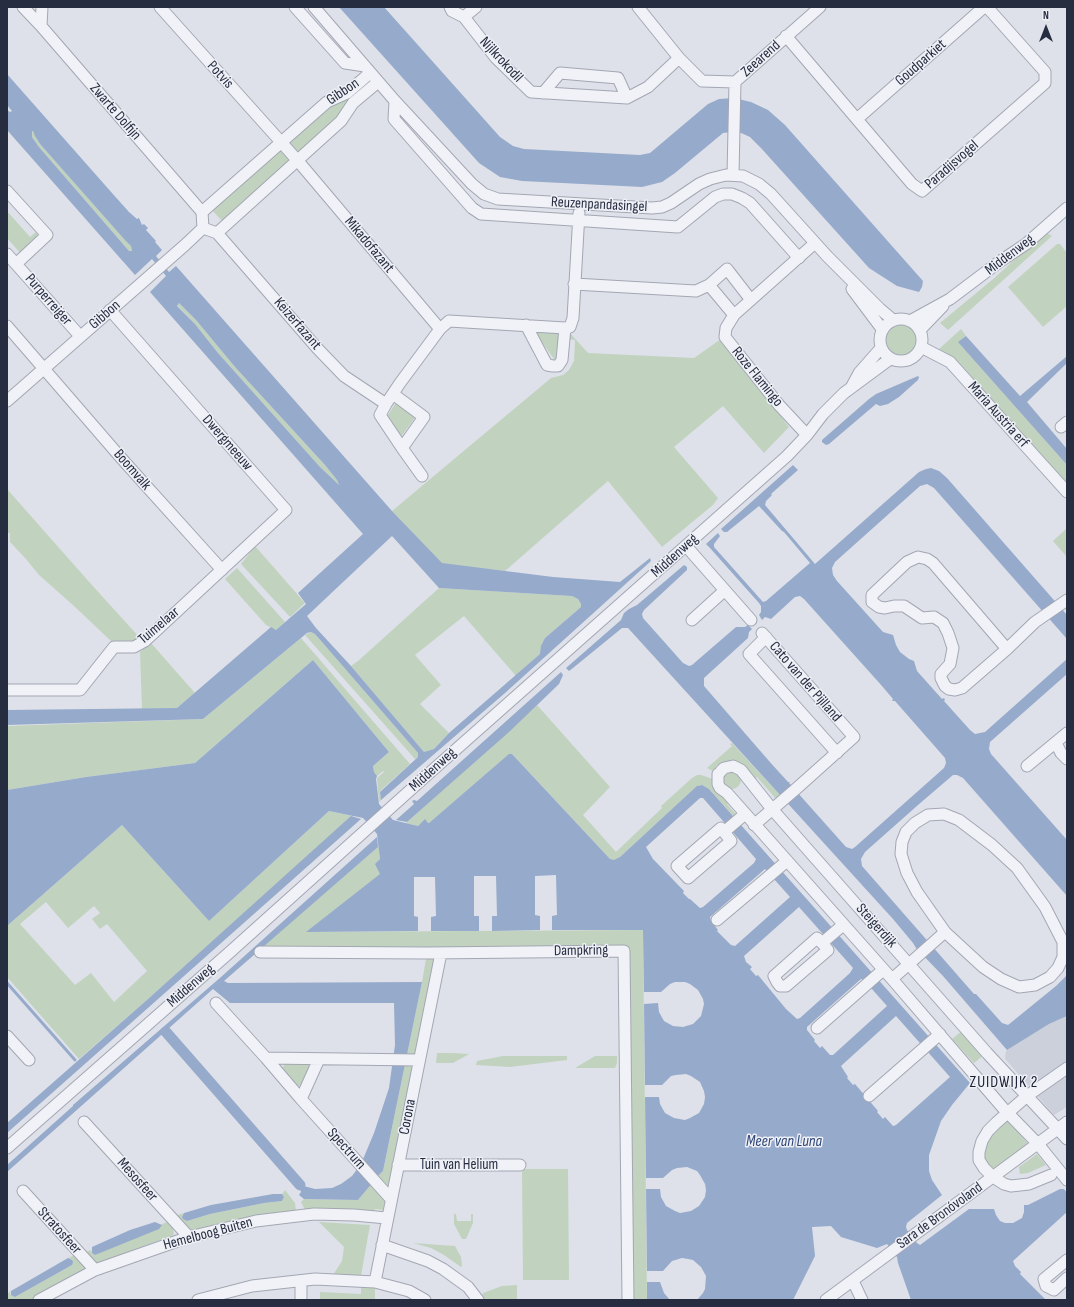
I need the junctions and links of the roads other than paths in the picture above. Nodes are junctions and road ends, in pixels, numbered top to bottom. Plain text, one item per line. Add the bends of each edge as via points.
1 (23, 7) edge
2 (42, 7) edge
3 (160, 7) edge
4 (295, 7) edge
5 (314, 7) edge
6 (476, 7) edge
7 (820, 7) edge
8 (986, 7) edge
9 (642, 8) edge
10 (451, 9) edge
11 (464, 17) junction
12 (41, 26) junction
13 (786, 36) junction
14 (679, 58) junction
15 (367, 69) junction
16 (378, 82) junction
17 (735, 82) junction
18 (543, 93) junction
19 (627, 98) junction
20 (395, 101) junction
21 (857, 119) junction
22 (281, 144) junction
23 (298, 161) junction
24 (733, 175) junction
25 (7, 191) edge
26 (580, 205) junction
27 (1067, 208) edge
28 (202, 212) junction
29 (579, 219) junction
30 (202, 228) junction
31 (217, 233) junction
32 (815, 243) junction
33 (7, 254) edge
34 (827, 256) junction
35 (799, 258) junction
36 (16, 264) junction
37 (574, 284) junction
38 (709, 285) junction
39 (950, 299) junction
40 (751, 300) junction
41 (110, 310) junction
42 (734, 315) junction
43 (893, 320) junction
44 (910, 321) junction
45 (526, 325) junction
46 (7, 326) edge
47 (565, 328) junction
48 (440, 329) junction
49 (882, 329) junction
50 (920, 330) junction
51 (80, 336) junction
52 (921, 347) junction
53 (881, 348) junction
54 (890, 359) junction
55 (44, 368) junction
56 (852, 386) junction
57 (393, 394) junction
58 (7, 401) edge
59 (386, 404) junction
60 (806, 435) junction
61 (402, 448) junction
62 (422, 476) dead end
63 (1067, 492) edge
64 (686, 546) junction
65 (222, 570) junction
66 (724, 591) junction
67 (1063, 602) edge
68 (692, 620) dead end
69 (751, 620) dead end
70 (1007, 649) junction
71 (7, 690) edge
72 (1067, 733) edge
73 (1056, 743) junction
74 (837, 753) junction
75 (1067, 759) edge
76 (1027, 766) dead end
77 (772, 809) junction
78 (745, 814) junction
79 (754, 825) junction
80 (724, 832) junction
81 (786, 861) junction
82 (717, 920) dead end
83 (843, 925) junction
84 (945, 932) junction
85 (822, 943) junction
86 (260, 952) dead end
87 (441, 952) junction
88 (909, 964) junction
89 (883, 970) junction
90 (892, 980) junction
91 (216, 1003) dead end
92 (817, 1028) dead end
93 (940, 1034) junction
94 (7, 1036) edge
95 (266, 1058) junction
96 (319, 1059) junction
97 (29, 1060) dead end
98 (420, 1060) junction
99 (1067, 1068) edge
100 (869, 1096) dead end
101 (1027, 1096) junction
102 (301, 1099) junction
103 (1008, 1113) junction
104 (84, 1122) dead end
105 (1063, 1125) edge
106 (1067, 1139) edge
107 (1038, 1144) junction
108 (7, 1148) edge
109 (398, 1164) junction
110 (520, 1164) dead end
111 (1051, 1175) dead end
112 (994, 1177) junction
113 (1067, 1180) edge
114 (23, 1191) dead end
115 (391, 1199) junction
116 (388, 1218) junction
117 (189, 1237) junction
118 (382, 1245) junction
119 (1067, 1260) edge
120 (95, 1270) junction
121 (1067, 1278) edge
122 (301, 1281) junction
123 (852, 1281) junction
124 (375, 1282) junction
125 (473, 1298) edge
126 (39, 1300) edge
127 (198, 1300) edge
128 (301, 1300) edge
129 (425, 1300) edge
130 (628, 1300) edge
131 (826, 1300) edge
132 (862, 1300) edge

1 - 12 street, Zwarte Dolfijn
2 - 12 street
3 - 22 street, Potvis
4 - 15 street via 344,63
5 - 15 street, Reuzenpandasingel
6 - 11 street
7 - 13 street, Zeearend
8 - 21 street, Goudparkiet
8 - 21 street, Paradijsvogel via 1045,72 1045,83 922,191 912,184
9 - 14 street
10 - 11 street, Nijlkrokodil
11 - 18 street, Nijlkrokodil via 496,58 531,92
12 - 28 street, Zwarte Dolfijn
13 - 17 street, Zeearend
13 - 21 street, Paradijsvogel
14 - 17 street via 702,81
14 - 19 street via 648,86
15 - 16 street, Reuzenpandasingel
15 - 22 street, Gibbon via 347,93 327,102
16 - 20 street, Reuzenpandasingel
16 - 23 street, Gibbon via 353,103 341,121
17 - 24 street, Zeearend
18 - 19 street, Nijlkrokodil
18 - 19 street via 560,73 618,78
20 - 26 street, Reuzenpandasingel via 484,194 498,199
20 - 29 street, Reuzenpandasingel via 394,119 476,212
22 - 23 street
22 - 28 street, Gibbon
23 - 31 street, Gibbon
23 - 48 street, Mikadofazant
24 - 26 street, Reuzenpandasingel via 703,181 671,203 658,208
24 - 32 street, Reuzenpandasingel via 747,178 764,187
25 - 36 street, Purperreiger via 47,235
26 - 29 street
27 - 39 street, Middenweg via 1026,244
28 - 30 street
29 - 35 street, Reuzenpandasingel via 678,226 715,197 732,194 750,203
29 - 37 street
30 - 31 street
30 - 41 street, Gibbon
31 - 59 street, Keizerfazant via 344,376
32 - 34 street, Reuzenpandasingel
32 - 35 street, Roze Flamingo
33 - 36 street, Purperreiger
34 - 43 street, Reuzenpandasingel
34 - 49 street, Reuzenpandasingel
35 - 40 street, Roze Flamingo
36 - 51 street, Purperreiger
37 - 38 street via 696,291
37 - 47 street via 572,323
38 - 40 street via 727,269
38 - 42 street
39 - 44 street, Middenweg
39 - 50 street, Middenweg
40 - 42 street, Roze Flamingo
41 - 51 street, Gibbon
41 - 65 street, Dwergmeeuw via 286,510
42 - 60 street, Roze Flamingo via 726,328 725,337
43 - 44 street via 902,318
43 - 49 street
44 - 50 street
45 - 47 street
45 - 47 street via 547,365 553,366 561,363
45 - 48 street via 449,321
46 - 55 street, Boomvalk
48 - 57 street
49 - 53 street
50 - 52 street
51 - 55 street, Gibbon
52 - 54 street via 912,358 905,361
52 - 63 street, Maria Austria erf via 950,362
53 - 54 street
53 - 56 street, Middenweg via 859,373
54 - 56 street, Middenweg
55 - 58 street, Gibbon
55 - 65 street, Boomvalk
56 - 60 street, Middenweg
57 - 59 street
57 - 61 street via 424,417
59 - 61 street via 380,415
60 - 64 street, Middenweg via 787,456
61 - 62 street
64 - 66 street
64 - 108 street, Middenweg
65 - 71 street, Tuimelaar via 139,645 114,647 80,690
66 - 68 street
66 - 69 street
67 - 70 street via 1035,622
70 - 70 street via 928,559 918,557 907,562 872,595 872,602 879,607 904,606 922,618 934,617 943,623 952,648 950,664 941,674 941,678 949,689 962,688
72 - 73 street
73 - 75 street
73 - 76 street
74 - 74 street, Cato van der Pijlland via 854,737 764,635 749,654
74 - 77 street, Cato van der Pijlland
77 - 78 street, Steigerdijk via 741,770 733,766 724,768 718,774 718,784
77 - 79 street, Cato van der Pijlland
77 - 88 street, Steigerdijk
78 - 79 street, Steigerdijk
78 - 80 street
79 - 81 street, Steigerdijk
80 - 80 street via 731,840 688,878 677,866 721,828
81 - 82 street
81 - 83 street, Steigerdijk
83 - 85 street, Steigerdijk
83 - 89 street, Steigerdijk
84 - 84 street via 983,967 1019,987 1035,985 1050,978 1063,957 1063,942 1046,907 1017,868 959,820 944,814 928,814 906,832 901,854 917,892
84 - 88 street
85 - 85 street, Steigerdijk via 828,950 786,986 780,986 774,976 817,938
86 - 87 street, Dampkring
87 - 98 street, Corona
87 - 130 street, Dampkring via 624,951
88 - 90 street
88 - 101 street, Steigerdijk
89 - 90 street, Steigerdijk
89 - 92 street, Steigerdijk
90 - 93 street, Steigerdijk
91 - 95 street, Spectrum
93 - 100 street
93 - 103 street, Steigerdijk
94 - 97 street
95 - 96 street
95 - 102 street, Spectrum
96 - 98 street
96 - 102 street
98 - 109 street, Corona
99 - 101 street, Sara de Bronóvoland
101 - 103 street, Sara de Bronóvoland
101 - 105 street, Steigerdijk
102 - 115 street, Spectrum
103 - 107 street, Steigerdijk
103 - 112 street, Sara de Bronóvoland via 988,1131 979,1152 979,1160
104 - 117 street, Mesosfeer
105 - 106 street, Steigerdijk
105 - 107 street, Sara de Bronóvoland
107 - 112 street, Sara de Bronóvoland
107 - 113 street, Steigerdijk
109 - 110 street, Tuin van Helium
109 - 115 street, Corona
111 - 112 street, Sara de Bronóvoland via 1020,1186 1004,1184
112 - 123 street, Sara de Bronóvoland
114 - 120 street, Stratosfeer
115 - 116 street, Corona
116 - 117 street, Hemelboog Buiten via 314,1214 256,1221
116 - 118 street, Corona
117 - 120 street, Hemelboog Buiten
118 - 124 street, Corona
118 - 125 street via 428,1261 449,1272 468,1287
119 - 121 street via 1044,1279 1046,1286 1054,1290
120 - 126 street, Hemelboog Buiten
122 - 124 street via 315,1279
122 - 127 street via 252,1286
122 - 128 street
123 - 131 street, Sara de Bronóvoland
123 - 132 street
124 - 129 street via 409,1290

